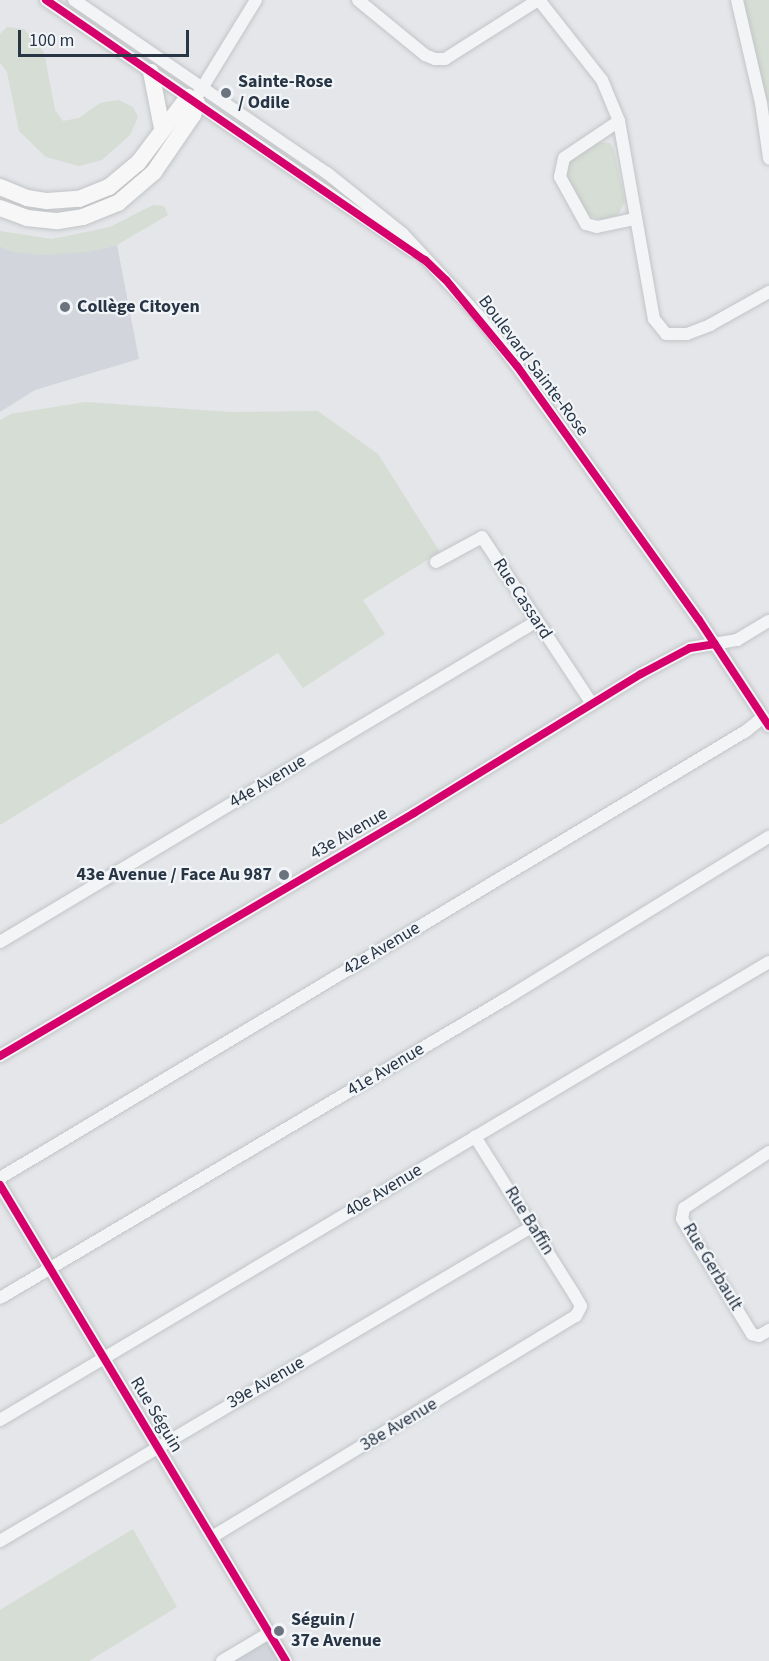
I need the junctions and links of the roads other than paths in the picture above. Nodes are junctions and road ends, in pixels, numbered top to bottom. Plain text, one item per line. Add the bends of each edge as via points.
1 (46, 0) edge
2 (74, 0) edge
3 (256, 0) edge
4 (358, 0) edge
5 (538, 0) edge
6 (737, 0) edge
7 (151, 72) junction
8 (201, 86) junction
9 (192, 100) junction
10 (765, 102) edge
11 (619, 121) junction
12 (162, 128) junction
13 (769, 158) edge
14 (0, 187) edge
15 (0, 208) edge
16 (636, 219) junction
17 (425, 260) junction
18 (769, 292) edge
19 (436, 562) dead end
20 (537, 621) junction
21 (769, 621) edge
22 (715, 644) junction
23 (592, 704) junction
24 (766, 722) edge
25 (769, 837) edge
26 (0, 942) edge
27 (769, 962) edge
28 (0, 1056) edge
29 (475, 1137) junction
30 (769, 1152) edge
31 (0, 1178) edge
32 (0, 1185) edge
33 (533, 1226) junction
34 (50, 1269) junction
35 (0, 1298) edge
36 (580, 1306) joint
37 (769, 1330) edge
38 (104, 1358) junction
39 (0, 1420) edge
40 (157, 1447) junction
41 (212, 1537) junction
42 (0, 1541) edge
43 (269, 1633) junction
44 (222, 1661) edge
45 (286, 1661) edge

1 - 7 street, Boulevard Sainte-Rose
2 - 8 street, Boulevard Sainte-Rose
3 - 8 street
4 - 5 street via 425,55 445,59
5 - 11 street via 602,80
6 - 10 street
7 - 9 street, Boulevard Sainte-Rose
7 - 12 highway
8 - 9 street
8 - 17 street, Boulevard Sainte-Rose via 381,214
9 - 12 highway
9 - 15 highway via 193,115 154,172 118,203 83,217 58,221 27,218
9 - 17 street, Boulevard Sainte-Rose
10 - 13 street
11 - 16 street
11 - 16 street via 564,158 560,177 586,224 597,227
12 - 14 highway via 128,174 90,196 47,201
16 - 18 street via 648,300 654,319 666,334 687,334 710,325
17 - 22 street, Boulevard Sainte-Rose via 500,343
19 - 20 street, Rue Cassard via 482,537
20 - 23 street, Rue Cassard
20 - 26 street, 44e Avenue
21 - 22 street, 43e Avenue via 738,639
22 - 23 street, 43e Avenue via 690,648
22 - 24 street, Boulevard Sainte-Rose
23 - 28 street, 43e Avenue
24 - 31 street, 42e Avenue
25 - 34 street, 41e Avenue via 507,998
27 - 29 street, 40e Avenue
29 - 33 street, Rue Baffin
29 - 38 street, 40e Avenue
30 - 37 street, Rue Gerbault via 684,1208 682,1219 752,1334 759,1336
32 - 34 street, Rue Séguin
33 - 36 street, Rue Baffin
33 - 40 street, 39e Avenue
34 - 35 street, 41e Avenue
34 - 38 street, Rue Séguin
36 - 41 street, 38e Avenue via 567,1324
38 - 39 street, 40e Avenue
38 - 40 street, Rue Séguin
40 - 41 street, Rue Séguin
40 - 42 street, 39e Avenue
41 - 43 street, Rue Séguin
43 - 44 street
43 - 45 street, Rue Séguin

